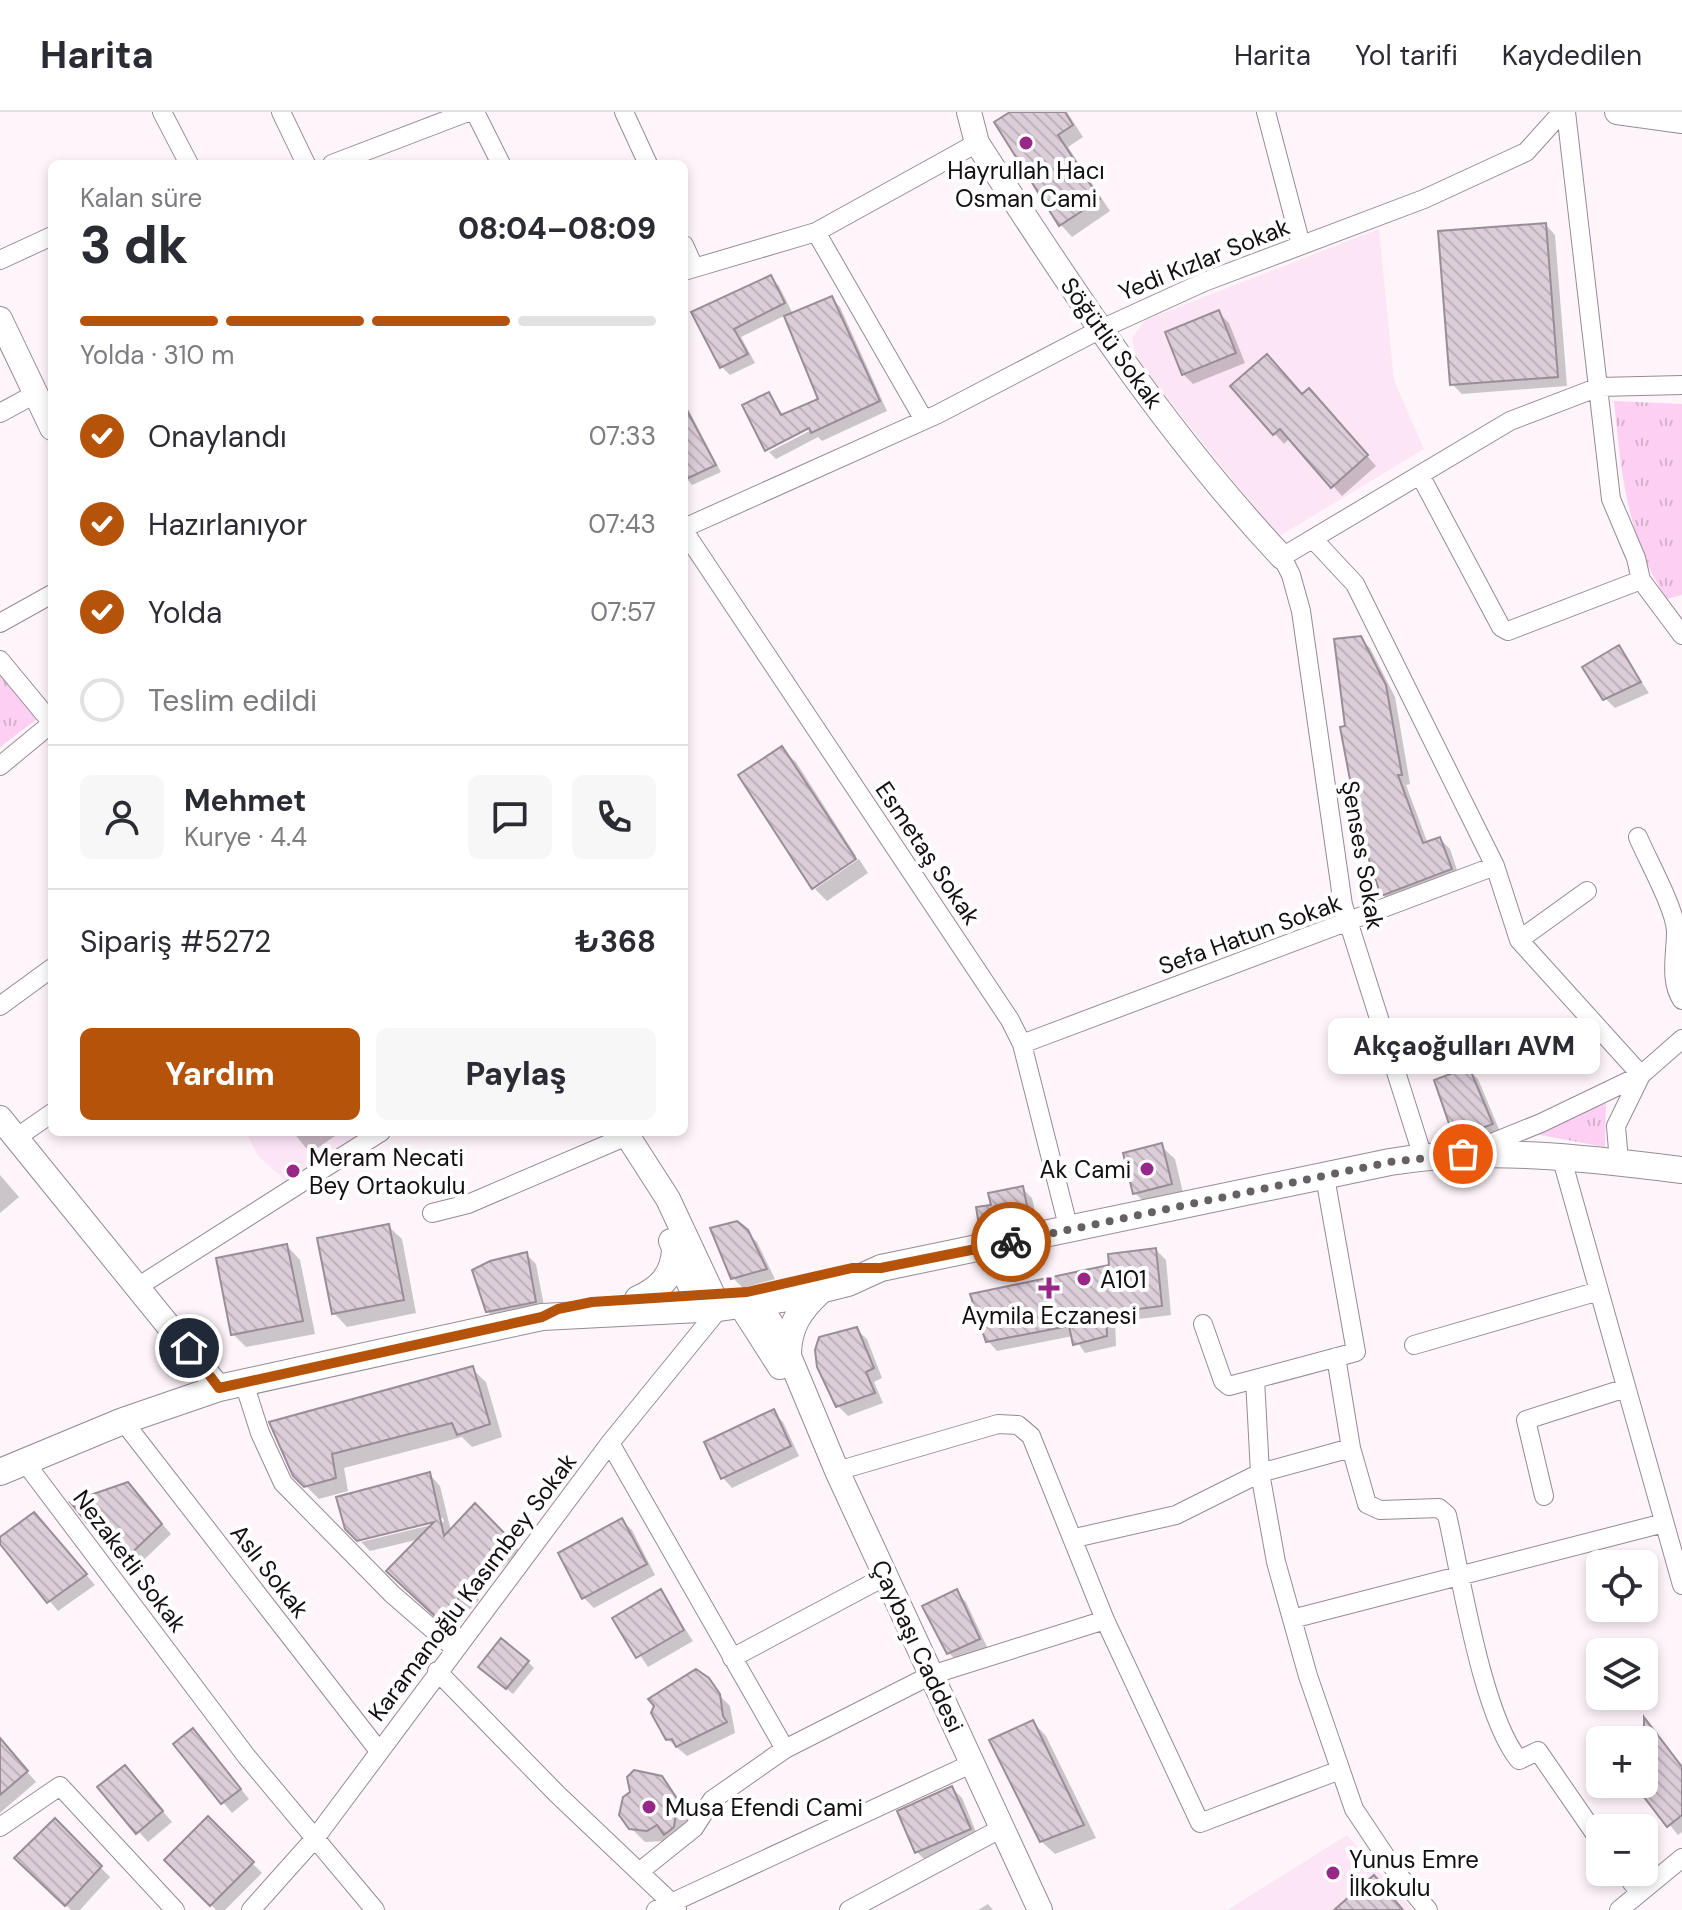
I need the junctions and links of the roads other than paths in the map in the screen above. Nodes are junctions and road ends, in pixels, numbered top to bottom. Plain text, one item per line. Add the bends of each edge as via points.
1 (162, 112) edge
2 (281, 112) edge
3 (468, 112) edge
4 (475, 112) edge
5 (624, 112) edge
6 (969, 112) edge
7 (1266, 112) edge
8 (1564, 112) edge
9 (1617, 112) edge
10 (1682, 121) edge
11 (977, 143) junction
12 (187, 160) edge
13 (304, 160) edge
14 (342, 160) edge
15 (499, 160) edge
16 (646, 160) edge
17 (816, 232) junction
18 (48, 238) edge
19 (1301, 245) junction
20 (0, 260) edge
21 (689, 269) edge
22 (0, 319) edge
23 (1099, 330) junction
24 (1682, 385) edge
25 (1599, 387) junction
26 (35, 394) junction
27 (0, 413) edge
28 (48, 420) edge
29 (924, 420) junction
30 (1420, 475) junction
31 (688, 528) edge
32 (688, 536) edge
33 (1313, 539) junction
34 (1282, 557) junction
35 (1641, 580) junction
36 (48, 596) edge
37 (1674, 607) edge
38 (0, 623) edge
39 (1682, 635) edge
40 (0, 660) edge
41 (48, 718) edge
42 (48, 726) edge
43 (0, 766) edge
44 (1638, 837) dead end
45 (1495, 866) junction
46 (1587, 891) dead end
47 (1348, 924) junction
48 (1519, 940) junction
49 (48, 971) edge
50 (1682, 1000) edge
51 (0, 1006) edge
52 (1682, 1039) edge
53 (1022, 1044) junction
54 (1641, 1075) junction
55 (48, 1116) edge
56 (0, 1118) edge
57 (375, 1136) edge
58 (621, 1136) edge
59 (627, 1136) edge
60 (627, 1136) edge
61 (16, 1138) junction
62 (1463, 1154) junction
63 (1561, 1156) junction
64 (1423, 1157) junction
65 (1619, 1162) junction
66 (1682, 1170) edge
67 (1325, 1177) junction
68 (432, 1213) dead end
69 (1069, 1230) junction
70 (675, 1251) junction
71 (881, 1268) junction
72 (139, 1286) junction
73 (820, 1291) junction
74 (1599, 1291) junction
75 (638, 1299) junction
76 (723, 1302) junction
77 (542, 1317) junction
78 (1203, 1324) dead end
79 (1414, 1345) dead end
80 (788, 1355) junction
81 (1336, 1357) junction
82 (1255, 1379) junction
83 (797, 1381) junction
84 (232, 1386) junction
85 (1626, 1388) junction
86 (123, 1421) junction
87 (610, 1443) junction
88 (1351, 1448) junction
89 (24, 1461) junction
90 (837, 1471) junction
91 (0, 1472) edge
92 (1260, 1473) junction
93 (1544, 1496) dead end
94 (1664, 1523) junction
95 (1075, 1538) junction
96 (886, 1576) junction
97 (1462, 1578) junction
98 (1682, 1585) edge
99 (1292, 1619) junction
100 (1105, 1620) junction
101 (454, 1648) junction
102 (732, 1658) junction
103 (437, 1671) junction
104 (931, 1675) junction
105 (785, 1749) junction
106 (379, 1751) junction
107 (973, 1763) junction
108 (1340, 1770) junction
109 (1586, 1821) edge
110 (0, 1827) edge
111 (1002, 1828) junction
112 (316, 1837) junction
113 (1682, 1858) edge
114 (639, 1872) junction
115 (1634, 1886) edge
116 (1639, 1892) junction
117 (668, 1907) edge
118 (175, 1910) edge
119 (251, 1910) edge
120 (375, 1910) edge
121 (849, 1910) edge
122 (1040, 1910) edge
123 (1428, 1910) edge
124 (1619, 1910) edge

1 - 12 street
2 - 13 street
3 - 14 street
4 - 15 street
5 - 16 street
6 - 11 street, Söğütlü Sokak
7 - 19 street
8 - 19 street, Yedi Kızlar Sokak via 1526,152 1424,199
8 - 25 street, Yedi Kızlar Sokak
9 - 10 street
11 - 17 street
11 - 23 street, Söğütlü Sokak
17 - 21 street
17 - 29 street
18 - 20 street
19 - 23 street, Yedi Kızlar Sokak
22 - 26 street
23 - 29 street, Yedi Kızlar Sokak
23 - 34 street, Söğütlü Sokak via 1231,503
24 - 25 street
25 - 30 street via 1510,421
25 - 35 street, Yedi Kızlar Sokak via 1611,499
26 - 27 street
26 - 28 street
29 - 31 street, Yedi Kızlar Sokak
30 - 33 street
30 - 35 street via 1501,627 1508,631
32 - 53 street, Esmetaş Sokak
33 - 34 street
33 - 45 street via 1355,584
34 - 47 street, Şenses Sokak via 1301,611
35 - 37 street, Yedi Kızlar Sokak
36 - 38 street
37 - 39 street, Yedi Kızlar Sokak
40 - 41 street
42 - 43 street
44 - 50 street via 1672,912 1675,990
45 - 47 street, Sefa Hatun Sokak
45 - 48 street
46 - 48 street
47 - 53 street, Sefa Hatun Sokak
47 - 64 street, Şenses Sokak
48 - 54 street
49 - 51 street
52 - 54 street
53 - 69 street, Esmetaş Sokak
54 - 62 street
54 - 65 street via 1616,1126
55 - 61 street
56 - 61 street
57 - 72 street
58 - 68 street via 468,1204
59 - 70 street
60 - 76 street
61 - 72 street
62 - 63 main road
62 - 64 main road
63 - 65 main road
63 - 74 street
64 - 67 main road
65 - 66 main road
67 - 69 main road
67 - 81 street via 1356,1352
69 - 71 main road
70 - 75 main road via 666,1280
70 - 76 street
71 - 73 main road
71 - 76 main road via 852,1268
72 - 84 street
73 - 76 main road
73 - 80 main road via 795,1320
74 - 79 street
74 - 85 street
75 - 76 main road
75 - 77 main road via 581,1304
76 - 77 main road
76 - 80 street, Çaybaşı Caddesi
76 - 83 street, Çaybaşı Caddesi
76 - 87 street, Karamanoğlu Kasımbey Sokak
77 - 84 main road
78 - 82 street via 1223,1381 1229,1386
80 - 83 street, Çaybaşı Caddesi
81 - 82 street
81 - 88 street
82 - 92 street
83 - 90 street, Çaybaşı Caddesi
84 - 86 main road
84 - 101 street via 283,1483 392,1594
85 - 93 street via 1526,1420
85 - 94 street
86 - 89 main road
86 - 106 street, Aslı Sokak
87 - 101 street, Karamanoğlu Kasımbey Sokak
87 - 102 street
88 - 92 street
88 - 97 street via 1367,1504 1380,1510 1439,1508 1447,1515
89 - 91 main road
89 - 112 street, Nezaketli Sokak via 247,1757
90 - 95 street via 998,1424 1018,1425 1031,1436
90 - 96 street, Çaybaşı Caddesi
92 - 95 street via 1176,1515
92 - 99 street
94 - 97 street
94 - 98 street
95 - 100 street
96 - 102 street
96 - 104 street, Çaybaşı Caddesi
97 - 99 street
97 - 109 street via 1492,1709 1513,1753 1519,1760 1538,1751
99 - 108 street
100 - 104 street
100 - 108 street via 1200,1823
101 - 103 street, Karamanoğlu Kasımbey Sokak
102 - 105 street
103 - 106 street, Karamanoğlu Kasımbey Sokak
103 - 114 street
104 - 105 street
104 - 107 street, Çaybaşı Caddesi
105 - 114 street via 712,1800 694,1828
106 - 112 street, Karamanoğlu Kasımbey Sokak
107 - 111 street, Çaybaşı Caddesi
107 - 117 street
108 - 123 street via 1354,1809
110 - 118 street via 60,1786
111 - 121 street
111 - 122 street, Çaybaşı Caddesi
112 - 119 street, Karamanoğlu Kasımbey Sokak
112 - 120 street, Nezaketli Sokak
113 - 116 street
114 - 117 street
115 - 116 street
116 - 124 street

